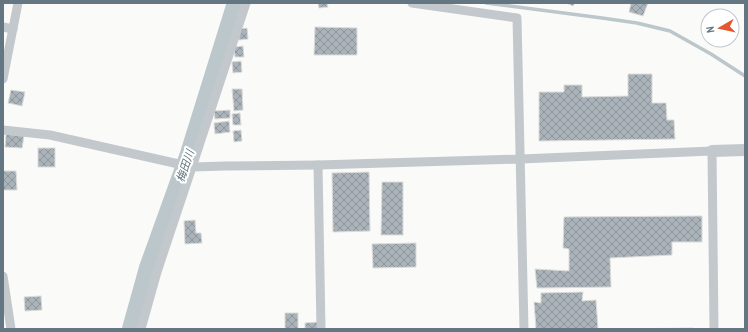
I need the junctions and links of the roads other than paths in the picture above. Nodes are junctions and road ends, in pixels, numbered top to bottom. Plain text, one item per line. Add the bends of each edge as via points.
1 (18, 3) edge
2 (246, 3) edge
3 (412, 3) edge
4 (3, 27) edge
5 (13, 29) junction
6 (3, 79) edge
7 (3, 130) edge
8 (745, 150) edge
9 (712, 151) junction
10 (521, 159) junction
11 (318, 165) junction
12 (192, 167) junction
13 (3, 276) edge
14 (11, 329) edge
15 (141, 329) edge
16 (321, 329) edge
17 (524, 329) edge
18 (714, 329) edge

1 - 5 street
2 - 12 street
3 - 10 street via 517,18
4 - 5 street
5 - 6 street
7 - 12 street via 50,135
8 - 9 street
9 - 10 street
9 - 18 street
10 - 11 street
10 - 17 street
11 - 12 street
11 - 16 street
12 - 15 street
13 - 14 street

